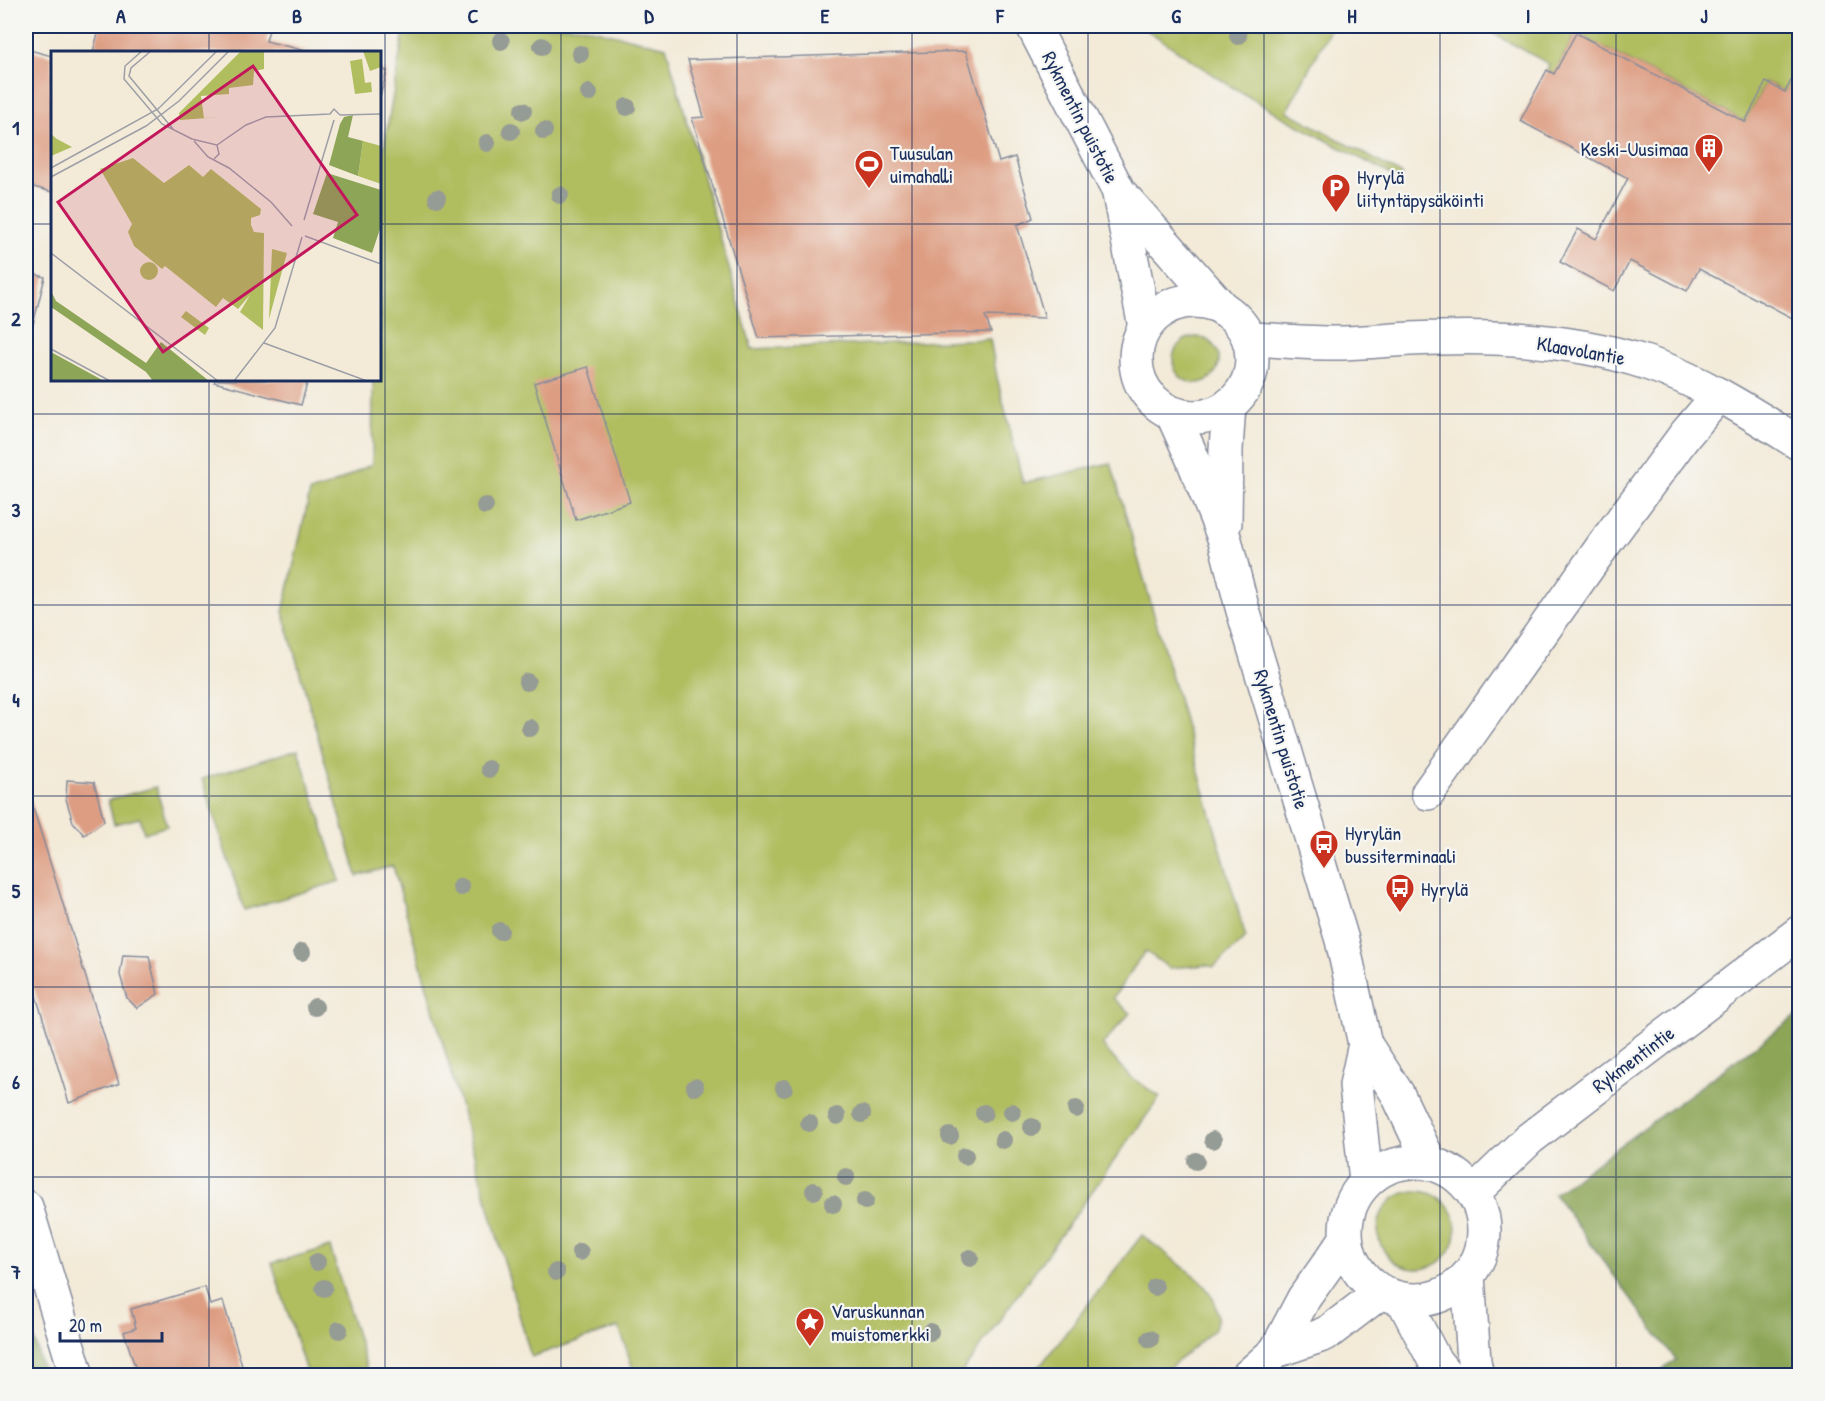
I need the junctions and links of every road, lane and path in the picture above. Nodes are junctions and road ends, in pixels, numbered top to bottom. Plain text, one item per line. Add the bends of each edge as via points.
1 (1040, 31) edge
2 (1119, 192) junction
3 (1222, 309) junction
4 (1145, 327) junction
5 (1249, 339) junction
6 (1342, 343) junction
7 (1250, 374) junction
8 (1719, 395) junction
9 (1229, 405) junction
10 (1172, 413) junction
11 (1800, 444) edge
12 (1224, 540) junction
13 (1428, 793) dead end
14 (1800, 932) edge
15 (1365, 1044) junction
16 (1430, 1163) junction
17 (1366, 1181) junction
18 (1473, 1193) junction
19 (26, 1207) edge
20 (1346, 1239) junction
21 (1468, 1276) junction
22 (1392, 1296) junction
23 (1276, 1351) junction
24 (77, 1376) edge
25 (1248, 1376) edge
26 (1447, 1376) edge
27 (1477, 1376) edge

1 - 2 street, Rykmentin puistotie
2 - 3 street, Rykmentin puistotie
2 - 4 street, Rykmentin puistotie
3 - 4 street via 1202,301 1186,301 1156,314
3 - 5 street via 1241,325
4 - 10 street via 1138,342 1138,376 1157,404
5 - 6 street, Klaavolantie
5 - 7 street
6 - 7 street, Klaavolantie
6 - 8 street, Klaavolantie via 1441,338 1556,343 1646,363
7 - 9 street
8 - 11 street, Klaavolantie
8 - 13 street via 1605,543
9 - 10 street via 1203,416
9 - 12 street, Rykmentin puistotie
10 - 12 street, Rykmentin puistotie
12 - 15 street, Rykmentin puistotie via 1342,940
14 - 18 street, Rykmentintie via 1529,1139
15 - 16 street, Rykmentin puistotie via 1397,1093
15 - 17 street, Rykmentin puistotie via 1356,1085
16 - 17 street via 1396,1164
16 - 18 street via 1462,1179
17 - 20 street via 1353,1198 1346,1218
18 - 21 street via 1482,1214 1484,1236 1479,1257
19 - 24 street
20 - 22 street via 1356,1270
20 - 23 street via 1304,1298
21 - 22 street via 1450,1292 1427,1300
21 - 27 street
22 - 23 street via 1330,1331
22 - 26 street
23 - 25 street

